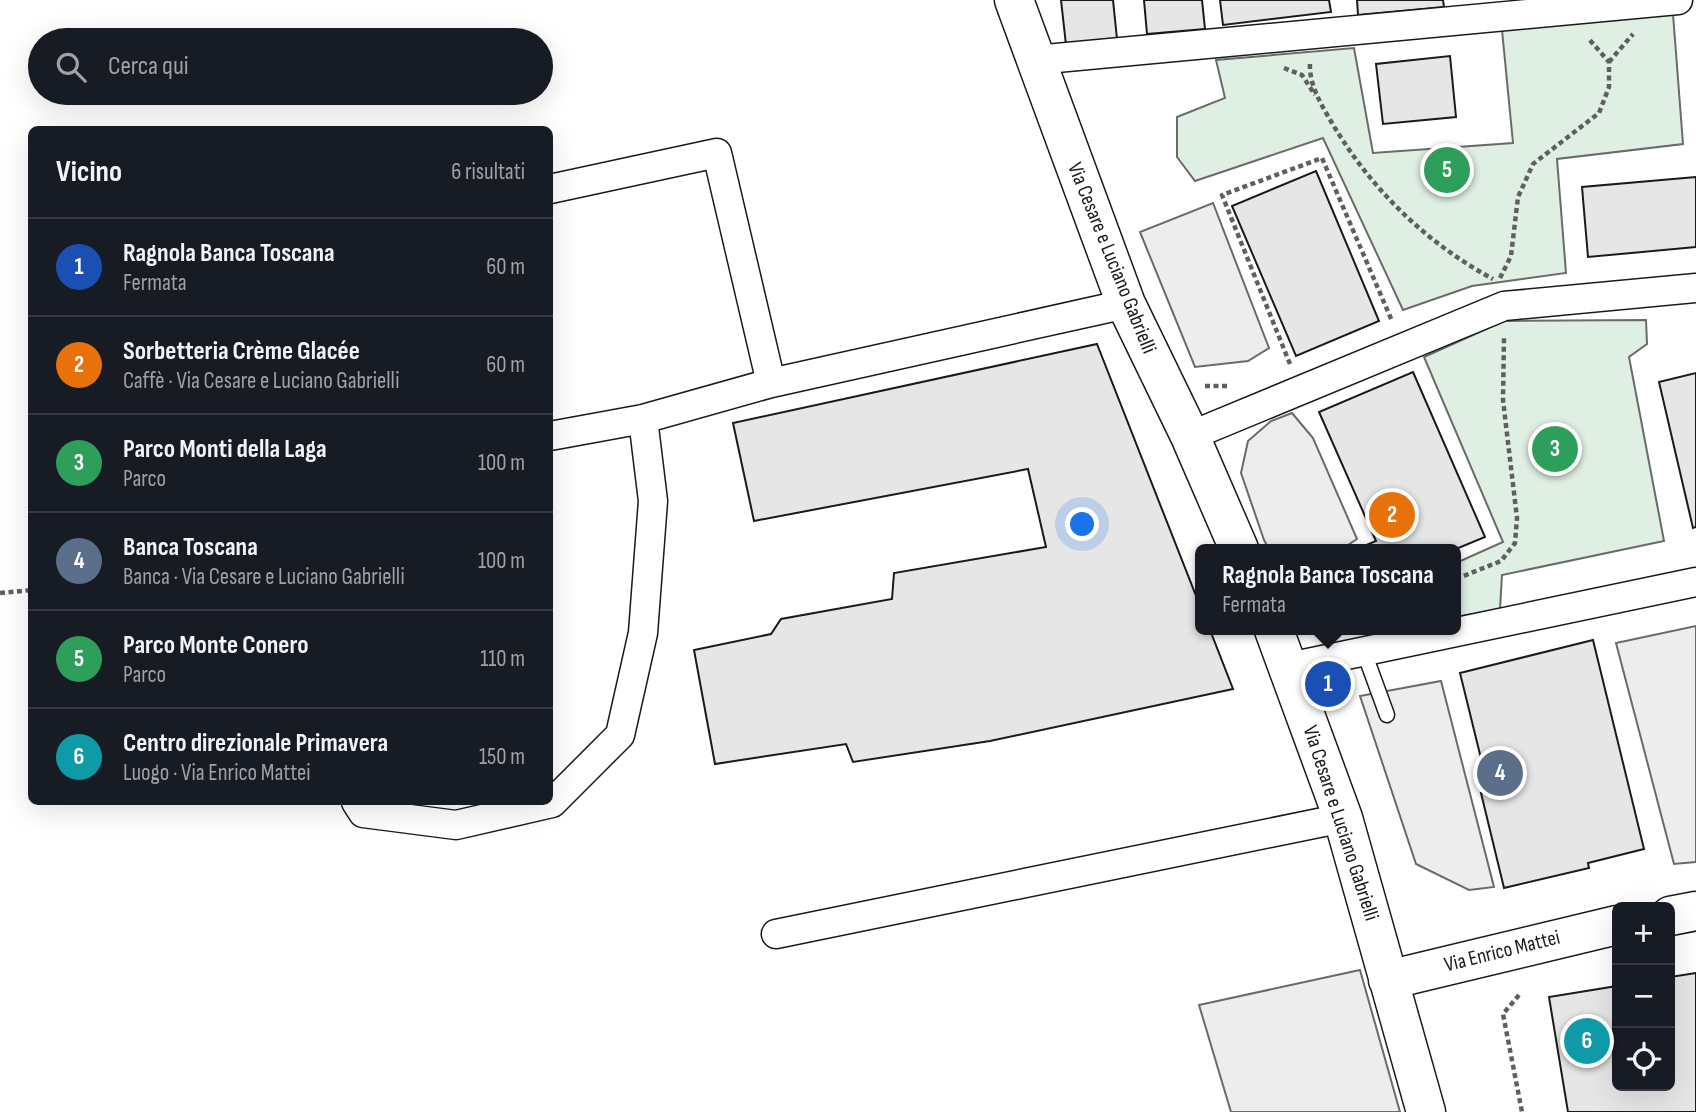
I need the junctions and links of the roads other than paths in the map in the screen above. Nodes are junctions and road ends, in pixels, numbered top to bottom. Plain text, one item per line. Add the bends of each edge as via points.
1 (1014, 0) edge
2 (1678, 0) edge
3 (1035, 60) junction
4 (553, 188) edge
5 (1696, 288) edge
6 (1126, 304) junction
7 (771, 383) junction
8 (643, 419) junction
9 (553, 435) edge
10 (1190, 436) junction
11 (1237, 544) edge
12 (1696, 582) edge
13 (1461, 632) edge
14 (1276, 635) edge
15 (1445, 635) edge
16 (1364, 652) junction
17 (1289, 667) junction
18 (1387, 715) dead end
19 (553, 802) edge
20 (358, 805) edge
21 (543, 805) edge
22 (1343, 818) junction
23 (1696, 911) edge
24 (1675, 915) edge
25 (1612, 926) edge
26 (776, 934) dead end
27 (1388, 979) junction
28 (1426, 1112) edge

1 - 3 main road, Via Cesare e Luciano Gabrielli
2 - 3 street
3 - 6 main road, Via Cesare e Luciano Gabrielli
4 - 7 street via 718,153
5 - 10 street via 1504,306
6 - 7 street
6 - 10 main road, Via Cesare e Luciano Gabrielli
7 - 8 street
8 - 9 street
8 - 19 street via 653,501 643,633 620,735
10 - 11 main road, Via Cesare e Luciano Gabrielli
12 - 13 street
14 - 17 main road, Via Cesare e Luciano Gabrielli
15 - 16 street
16 - 17 street
16 - 18 lane
17 - 22 main road, Via Cesare e Luciano Gabrielli
20 - 21 street via 363,813 456,825
22 - 26 street
22 - 27 main road, Via Cesare e Luciano Gabrielli
23 - 24 main road
25 - 27 main road, Via Enrico Mattei
27 - 28 main road, Via Cesare e Luciano Gabrielli

